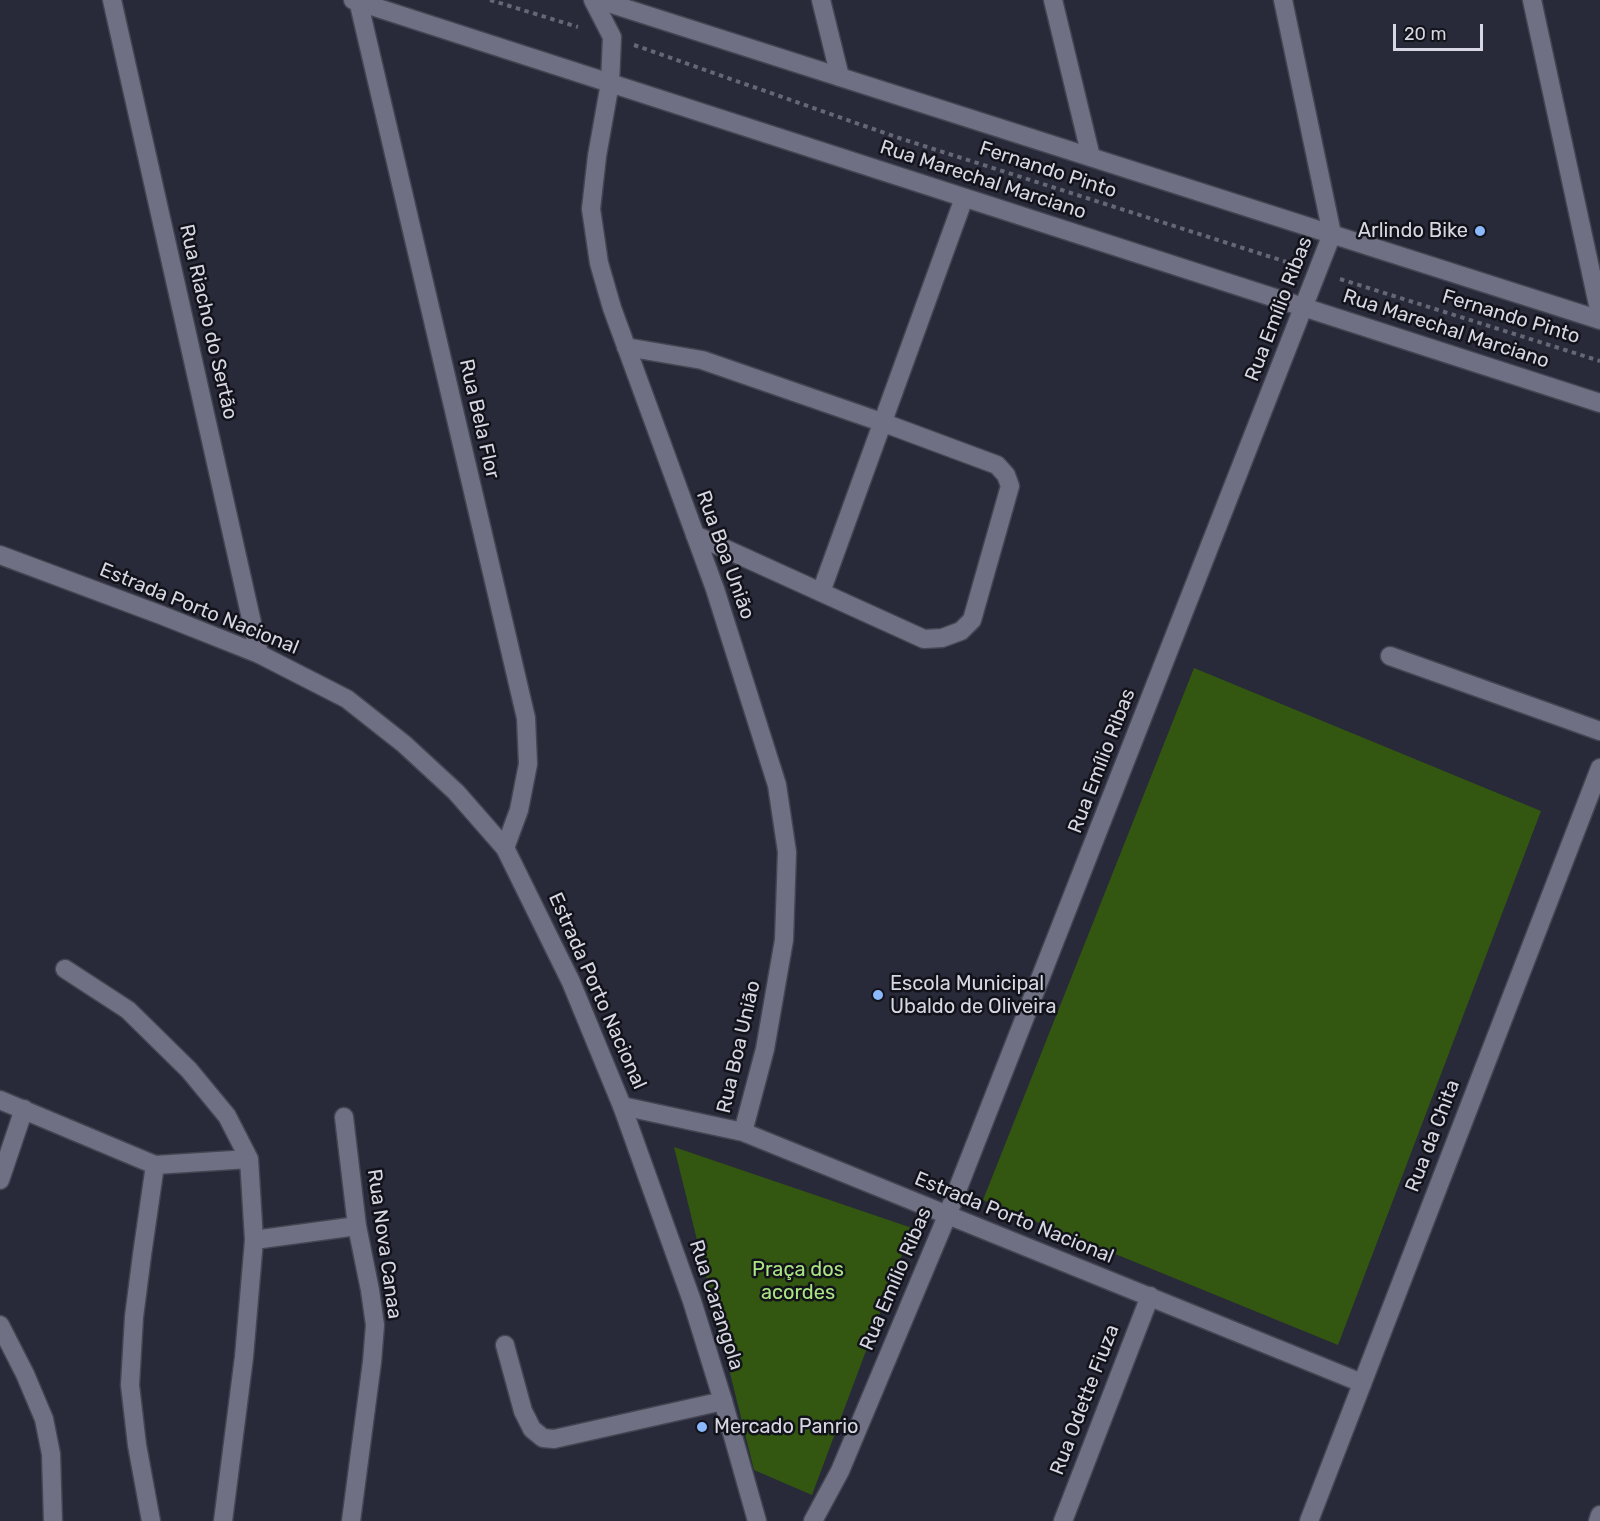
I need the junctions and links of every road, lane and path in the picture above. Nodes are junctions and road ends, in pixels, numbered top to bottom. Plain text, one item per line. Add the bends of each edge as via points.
1 (112, 0) edge
2 (490, 0) edge
3 (593, 0) edge
4 (599, 0) edge
5 (821, 0) edge
6 (1053, 0) edge
7 (1283, 0) edge
8 (1532, 0) edge
9 (356, 1) edge
10 (612, 37) junction
11 (840, 77) junction
12 (610, 83) junction
13 (1091, 157) junction
14 (964, 198) junction
15 (1332, 234) junction
16 (1318, 272) junction
17 (1305, 307) junction
18 (1600, 314) edge
19 (1600, 320) edge
20 (626, 347) junction
21 (1600, 360) edge
22 (1600, 403) edge
23 (884, 423) junction
24 (695, 536) junction
25 (0, 555) edge
26 (821, 592) junction
27 (259, 654) junction
28 (1390, 656) dead end
29 (1600, 731) edge
30 (1600, 768) edge
31 (505, 848) junction
32 (64, 969) dead end
33 (0, 1100) edge
34 (622, 1106) junction
35 (24, 1109) junction
36 (344, 1117) dead end
37 (743, 1132) junction
38 (249, 1159) junction
39 (155, 1165) junction
40 (0, 1180) edge
41 (947, 1216) junction
42 (357, 1226) junction
43 (254, 1240) junction
44 (1150, 1296) junction
45 (0, 1325) edge
46 (505, 1345) dead end
47 (1362, 1383) junction
48 (723, 1401) junction
49 (1600, 1515) edge
50 (53, 1521) edge
51 (151, 1521) edge
52 (223, 1521) edge
53 (351, 1521) edge
54 (757, 1521) edge
55 (813, 1521) edge
56 (1063, 1521) edge
57 (1309, 1521) edge
58 (1598, 1521) edge

1 - 27 street, Rua Riacho do Sertão
2 - 10 path, Fernando Pinto
3 - 10 street, Rua Boa União
4 - 11 street
5 - 11 street
6 - 13 street
7 - 15 street, Rua Emílio Ribas
8 - 18 street
9 - 12 street, Rua Marechal Marciano
9 - 31 street, Rua Bela Flor via 526,718 528,764 519,810
10 - 12 street, Rua Boa União
10 - 16 path, Fernando Pinto via 896,137
11 - 13 street
12 - 14 street, Rua Marechal Marciano
12 - 20 street, Rua Boa União via 591,209 599,263
13 - 15 street
14 - 17 street, Rua Marechal Marciano
14 - 23 street
15 - 16 street, Rua Emílio Ribas
15 - 19 street
16 - 17 street, Rua Emílio Ribas
16 - 21 path, Fernando Pinto
17 - 22 street, Rua Marechal Marciano
17 - 41 street, Rua Emílio Ribas
20 - 23 street via 702,360
20 - 24 street, Rua Boa União
23 - 26 street
23 - 26 street via 997,465 1006,475 1010,486 972,620 961,631 924,639
24 - 26 street
24 - 37 street, Rua Boa União via 777,785 787,852 784,940 765,1049
25 - 27 street, Estrada Porto Nacional
27 - 31 street, Estrada Porto Nacional via 346,699 404,744 456,792
28 - 29 street
30 - 47 street, Rua da Chita
31 - 34 street, Estrada Porto Nacional via 571,982
32 - 38 street via 128,1010 189,1070 227,1116
33 - 35 street
34 - 37 street, Estrada Porto Nacional
34 - 48 street, Rua Carangola via 692,1301
35 - 39 street
35 - 40 street
36 - 42 street, Rua Nova Canaa
37 - 41 street, Estrada Porto Nacional
38 - 39 street
38 - 43 street
39 - 51 street via 134,1317 130,1384
41 - 44 street, Estrada Porto Nacional
41 - 55 street, Rua Emílio Ribas via 840,1471
42 - 43 street
42 - 53 street, Rua Nova Canaa via 375,1325
43 - 52 street
44 - 47 street, Estrada Porto Nacional
44 - 56 street, Rua Odette Fiuza
45 - 50 street via 44,1419 51,1454
46 - 48 street via 523,1411 532,1429 543,1438 554,1439
47 - 57 street, Rua da Chita
48 - 54 street, Rua Carangola
49 - 58 street

